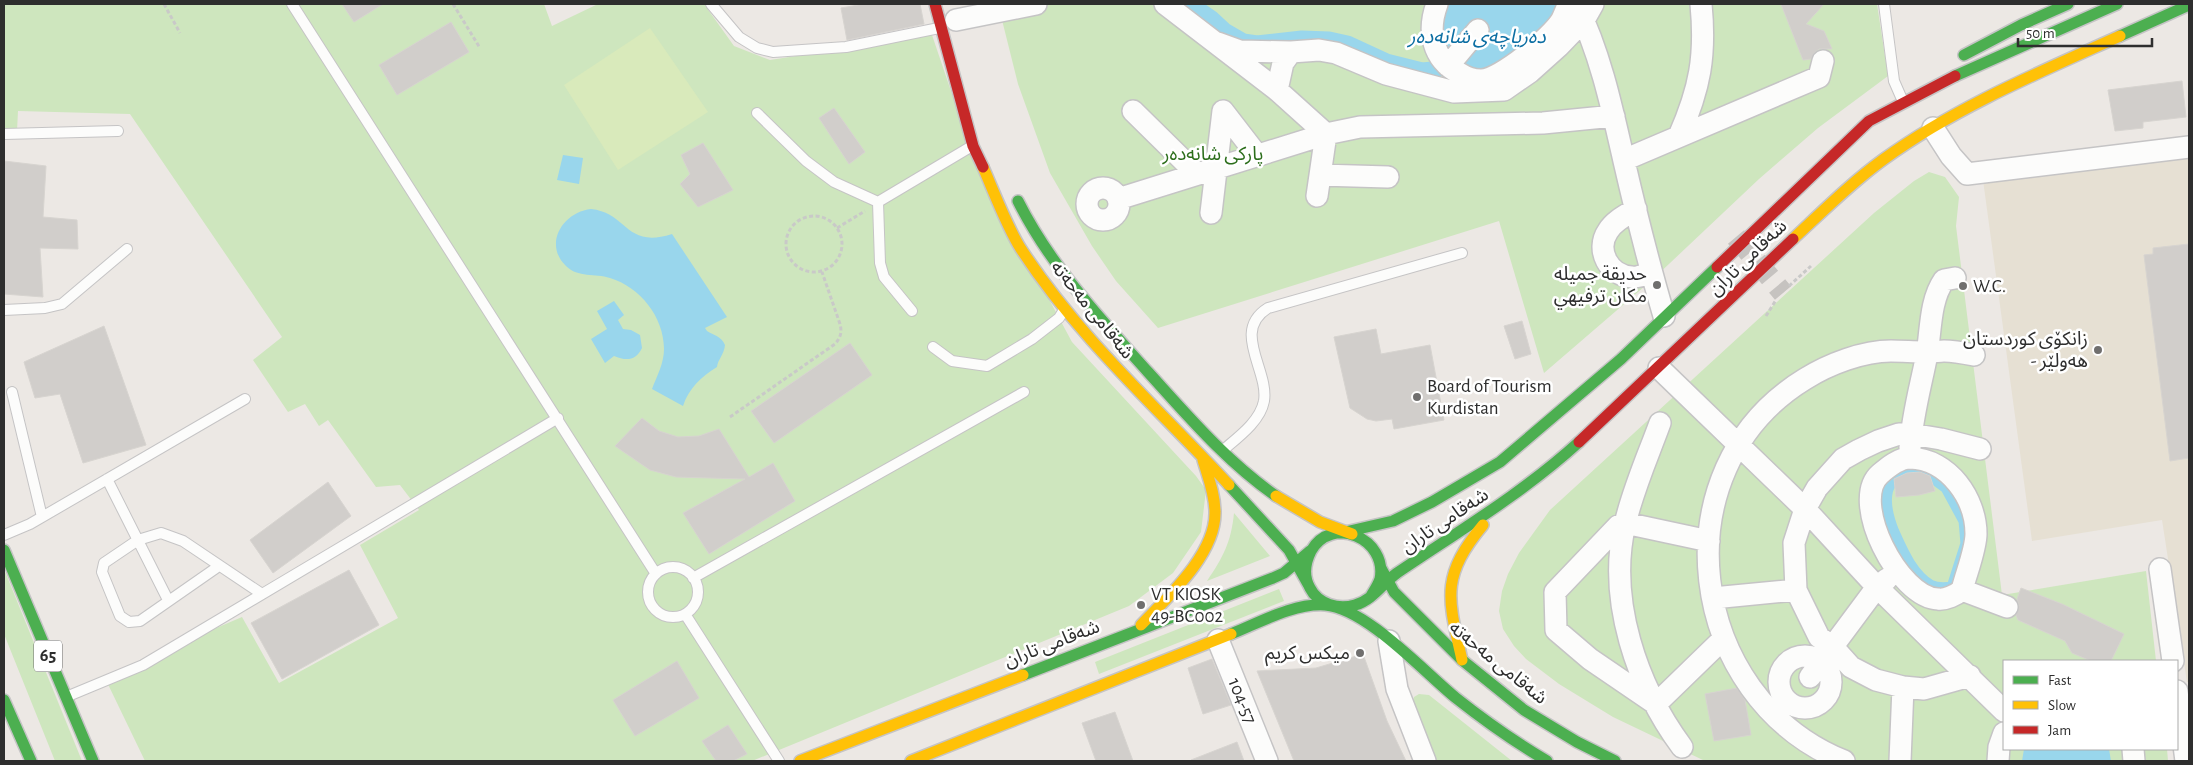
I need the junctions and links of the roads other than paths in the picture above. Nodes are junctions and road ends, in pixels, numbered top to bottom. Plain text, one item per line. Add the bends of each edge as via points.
1 (292, 4) edge
2 (711, 4) edge
3 (935, 4) edge
4 (1036, 4) edge
5 (1165, 4) edge
6 (1437, 4) edge
7 (1569, 4) edge
8 (1701, 4) edge
9 (1884, 4) edge
10 (2068, 4) edge
11 (2117, 4) edge
12 (2189, 4) edge
13 (1584, 9) edge
14 (952, 22) junction
15 (1478, 30) dead end
16 (1218, 43) junction
17 (1290, 52) junction
18 (1823, 61) dead end
19 (1953, 62) dead end
20 (1447, 65) junction
21 (1930, 76) dead end
22 (1277, 90) junction
23 (1901, 97) junction
24 (1133, 112) dead end
25 (757, 113) dead end
26 (1614, 116) junction
27 (1869, 121) junction
28 (1933, 128) junction
29 (118, 131) dead end
30 (4, 134) edge
31 (1326, 134) junction
32 (1679, 136) junction
33 (973, 146) junction
34 (2189, 147) edge
35 (1257, 155) junction
36 (1624, 160) junction
37 (1207, 171) junction
38 (1320, 175) junction
39 (1388, 177) dead end
40 (1012, 190) dead end
41 (1317, 196) dead end
42 (1118, 199) dead end
43 (878, 202) junction
44 (1636, 210) junction
45 (1211, 213) dead end
46 (127, 249) dead end
47 (1462, 253) dead end
48 (1651, 273) junction
49 (1955, 278) dead end
50 (1065, 309) junction
51 (4, 310) edge
52 (912, 311) dead end
53 (1664, 316) junction
54 (933, 347) dead end
55 (1927, 353) junction
56 (1974, 355) dead end
57 (1659, 368) junction
58 (12, 392) dead end
59 (1024, 392) dead end
60 (245, 399) dead end
61 (558, 418) junction
62 (1660, 423) dead end
63 (1911, 434) junction
64 (1738, 444) junction
65 (1980, 449) dead end
66 (1221, 451) junction
67 (1202, 456) junction
68 (1911, 466) junction
69 (108, 479) junction
70 (1502, 505) junction
71 (1805, 509) junction
72 (42, 517) junction
73 (1625, 523) junction
74 (1346, 533) junction
75 (4, 535) edge
76 (138, 540) junction
77 (1709, 541) junction
78 (4, 550) edge
79 (1312, 550) junction
80 (1297, 562) junction
81 (219, 566) junction
82 (1381, 568) junction
83 (2160, 569) dead end
84 (1897, 570) junction
85 (656, 574) junction
86 (693, 578) junction
87 (1387, 583) junction
88 (1309, 586) junction
89 (1877, 587) junction
90 (1796, 590) junction
91 (1962, 590) junction
92 (262, 594) junction
93 (1371, 596) junction
94 (1713, 598) junction
95 (168, 600) junction
96 (1331, 606) junction
97 (2007, 607) dead end
98 (685, 614) junction
99 (1137, 629) junction
100 (1723, 639) junction
101 (1218, 640) junction
102 (1388, 641) junction
103 (1462, 660) junction
104 (2173, 660) edge
105 (1970, 676) junction
106 (1805, 681) junction
107 (1903, 687) junction
108 (65, 698) junction
109 (2178, 699) edge
110 (4, 700) edge
111 (1656, 704) junction
112 (2003, 710) edge
113 (2003, 736) edge
114 (1682, 747) dead end
115 (1536, 759) edge
116 (31, 761) edge
117 (93, 761) edge
118 (779, 761) edge
119 (800, 761) edge
120 (911, 761) edge
121 (1266, 761) edge
122 (1425, 761) edge
123 (1615, 761) edge
124 (1844, 761) edge
125 (1900, 761) edge
126 (1998, 761) edge
127 (2186, 761) edge

1 - 61 lane
2 - 14 lane via 739,38 773,52 846,48
3 - 14 main road, شەقامی مەحەتە
4 - 14 street
5 - 16 street
6 - 20 street via 1432,23 1434,48
7 - 20 street via 1560,22 1537,45 1493,77 1480,80 1465,76
8 - 32 street via 1699,83
9 - 23 lane via 1894,81
10 - 19 main road
11 - 27 main road, شەقامی تاران via 1967,70
12 - 28 main road, شەقامی تاران via 2018,82
13 - 17 street via 1530,72 1504,90 1454,92 1386,74 1336,53 1318,50
13 - 26 street
14 - 33 main road, شەقامی مەحەتە
15 - 20 street
16 - 17 street via 1240,50
16 - 22 street
17 - 22 street via 1283,63
18 - 32 street via 1819,77
21 - 23 main road, شەقامی تاران
22 - 31 street
23 - 27 main road, شەقامی تاران
24 - 37 street
25 - 43 lane via 806,161 834,182
26 - 31 street via 1543,123 1360,127
26 - 36 street
27 - 53 main road, شەقامی تاران
28 - 34 street via 1968,174
28 - 57 main road, شەقامی تاران via 1884,159 1828,206
29 - 30 lane
31 - 35 street
31 - 38 street
32 - 36 street
33 - 43 lane
33 - 50 main road, شەقامی مەحەتە via 1020,248
35 - 37 street
35 - 37 street via 1223,110
36 - 44 street
37 - 42 street
37 - 45 street
38 - 39 street
38 - 41 street
40 - 66 main road, شەقامی مەحەتە via 1028,225 1076,293
43 - 52 lane via 880,263 884,277
44 - 48 street
44 - 48 street via 1623,217 1608,232 1603,248 1604,258 1615,271 1632,278
46 - 51 lane via 62,304
47 - 66 lane via 1262,312 1253,324 1251,339 1264,403 1254,421
48 - 53 street
49 - 55 street via 1944,280 1936,291
50 - 54 lane via 1059,318 1032,339 987,366 952,362
50 - 67 main road, شەقامی مەحەتە via 1124,378
53 - 74 main road, شەقامی تاران via 1621,359 1500,462 1400,517
55 - 56 street via 1943,351
55 - 63 street
55 - 64 street via 1889,351 1862,356 1822,370 1774,403
57 - 64 street
57 - 70 main road, شەقامی تاران via 1562,457
58 - 72 lane
59 - 86 lane
60 - 69 lane
61 - 85 lane
61 - 92 lane
62 - 73 street
63 - 65 street
63 - 68 street
63 - 71 street via 1899,434 1843,459 1817,488
64 - 71 street
64 - 77 street via 1722,477
66 - 74 main road, شەقامی مەحەتە via 1278,498 1319,522
67 - 80 main road, شەقامی مەحەتە
67 - 99 main road via 1214,501 1214,520 1207,543 1189,574
68 - 84 street via 1896,462 1876,478 1871,491 1874,526
68 - 91 street via 1930,462 1945,470 1962,488 1972,510 1976,535
69 - 72 lane
69 - 76 lane
70 - 87 main road, شەقامی تاران
70 - 103 main road via 1474,535 1450,578 1449,595
71 - 89 street
71 - 90 street via 1794,543
72 - 75 lane
73 - 77 street
73 - 111 street via 1619,569 1624,621
73 - 111 street via 1618,526 1555,592 1556,630 1590,659
74 - 79 main road via 1326,537
74 - 82 main road via 1367,541 1375,550
76 - 81 lane via 161,532 171,535
76 - 95 lane
76 - 95 lane via 104,563 102,572 120,616 129,622 140,621
77 - 94 street
78 - 108 main road, 65
79 - 80 main road, شەقامی تاران
79 - 88 main road via 1306,567
80 - 88 main road, شەقامی مەحەتە
80 - 99 main road, شەقامی تاران via 1273,578
81 - 92 lane
81 - 95 lane
82 - 87 main road, شەقامی مەحەتە
82 - 93 main road via 1378,586
83 - 104 street
84 - 89 street
84 - 91 street via 1910,585 1925,595 1939,592 1955,595
85 - 86 lane via 671,567 680,568
85 - 98 lane via 648,587 655,610 670,616
86 - 98 lane via 698,594 696,602
87 - 93 main road, شەقامی تاران
87 - 103 main road, شەقامی مەحەتە
88 - 96 main road via 1316,596
89 - 105 street
89 - 106 street
90 - 94 street
90 - 106 street via 1819,637
91 - 97 street
92 - 108 lane via 143,664
93 - 96 main road via 1350,608
94 - 100 street
96 - 101 main road via 1293,610
96 - 102 main road via 1358,619
98 - 118 lane
99 - 119 main road, شەقامی تاران
100 - 106 street via 1742,678
100 - 111 street
101 - 120 main road
101 - 121 street, 104-57
102 - 115 main road
102 - 122 street via 1397,689
103 - 123 main road, شەقامی مەحەتە via 1524,710
105 - 107 street via 1924,689
105 - 112 street
106 - 107 street via 1851,667 1876,680
106 - 124 street via 1805,742
107 - 125 street
108 - 117 main road, 65
109 - 127 street
110 - 116 main road
111 - 114 street
113 - 126 street

